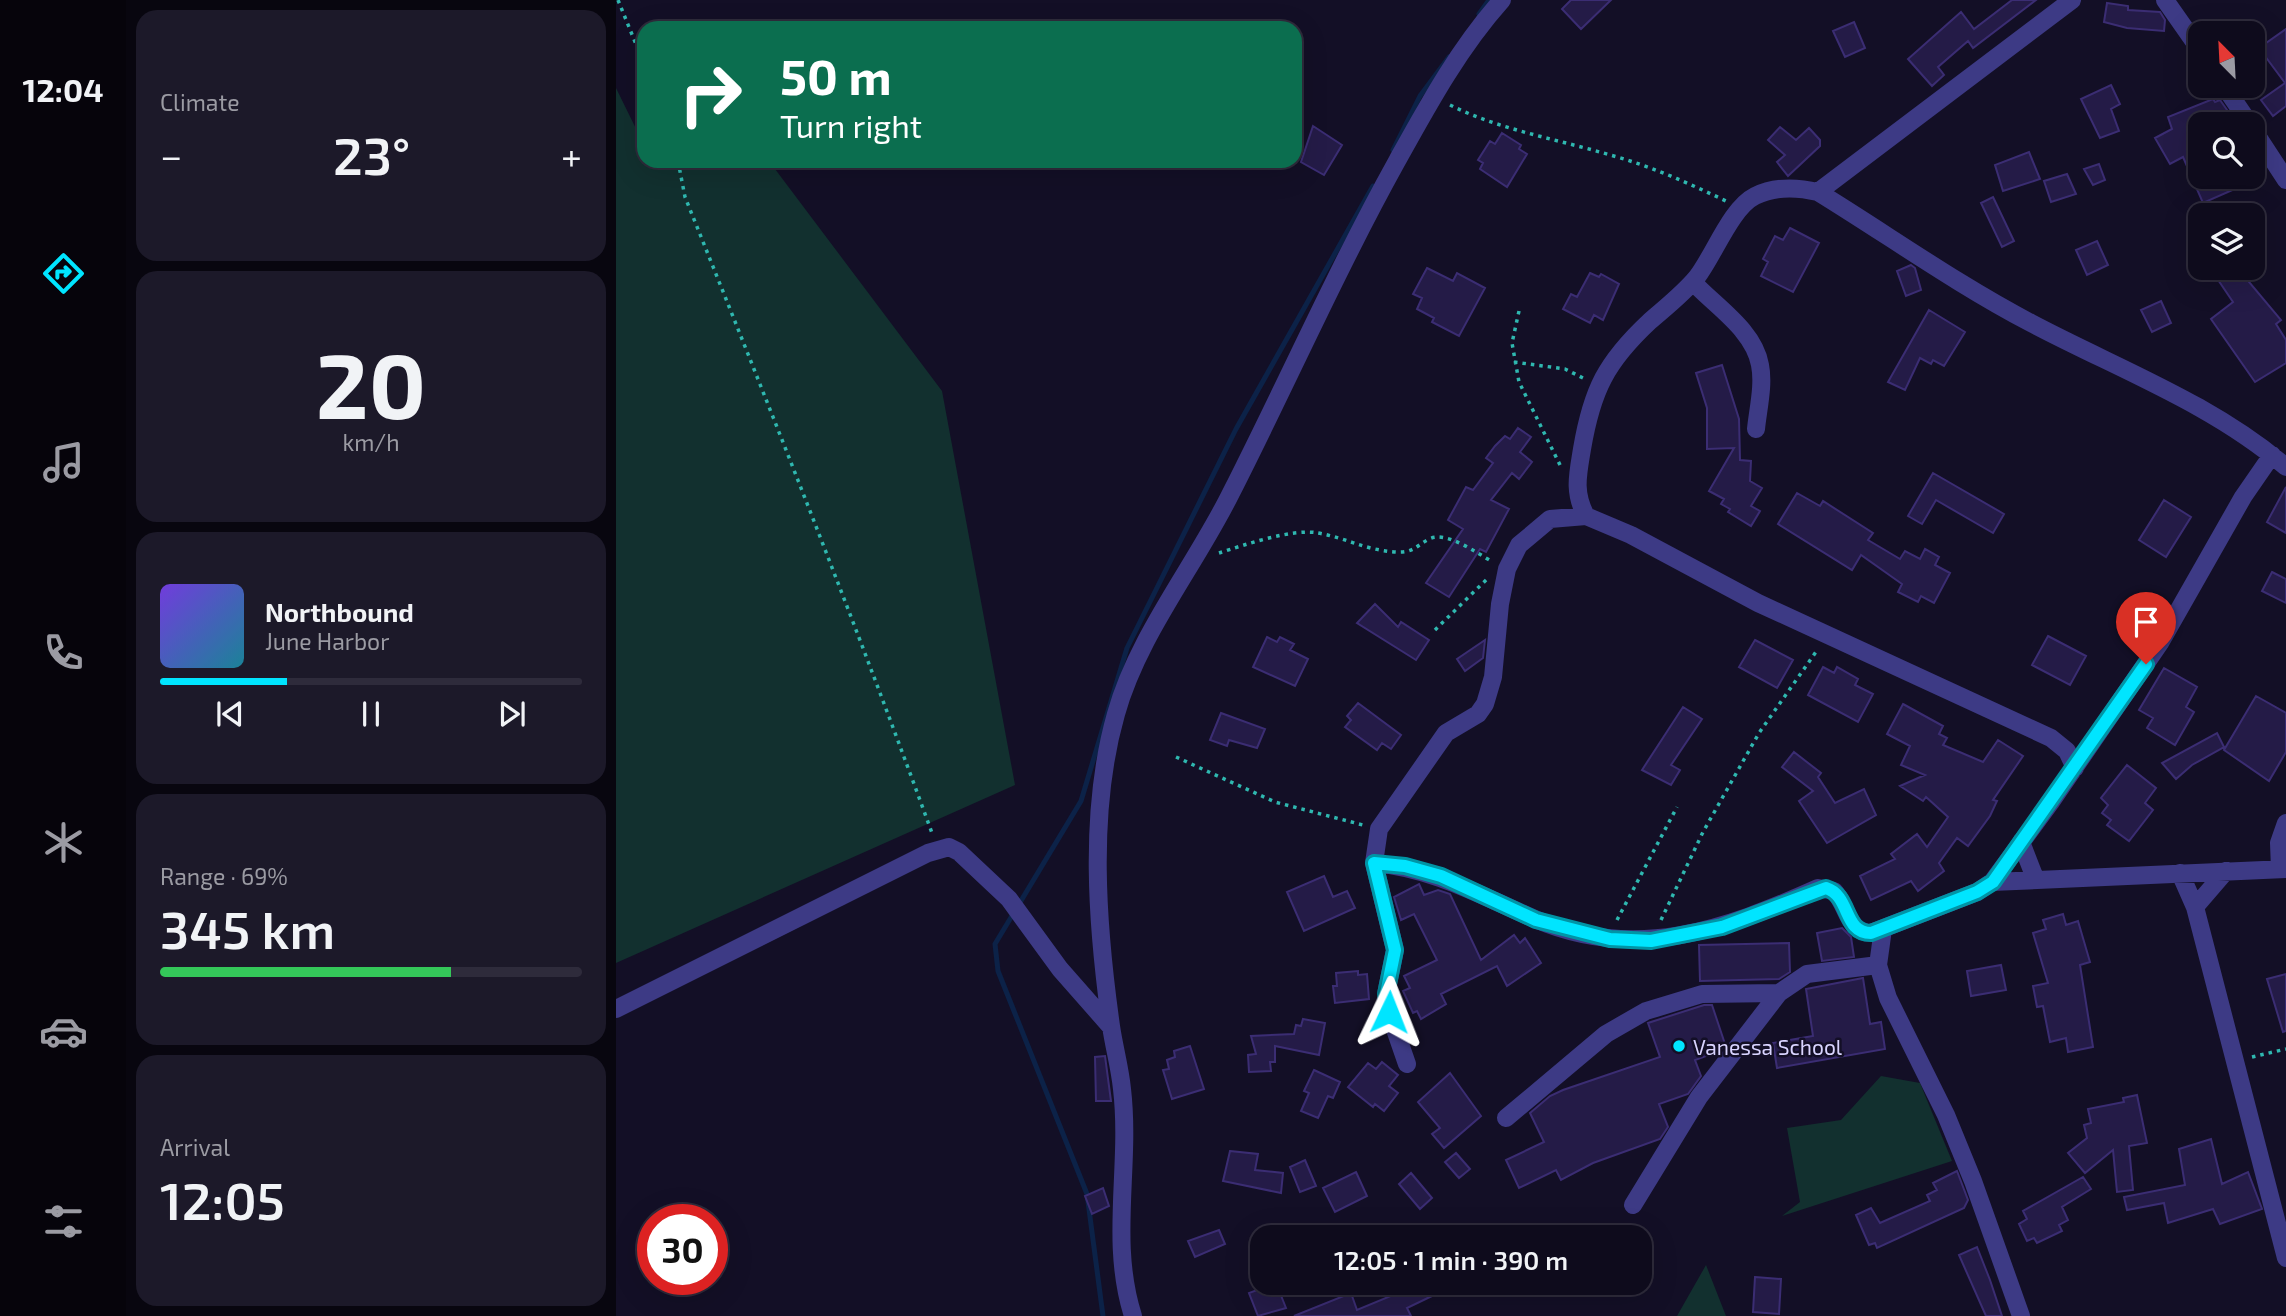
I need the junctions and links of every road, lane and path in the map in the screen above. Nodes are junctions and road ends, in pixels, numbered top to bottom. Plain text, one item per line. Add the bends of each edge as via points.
1 (618, 0) edge
2 (1502, 0) edge
3 (2072, 0) edge
4 (2165, 0) edge
5 (2188, 33) edge
6 (637, 47) edge
7 (1432, 96) junction
8 (2265, 148) edge
9 (679, 168) edge
10 (2286, 180) edge
11 (1818, 192) junction
12 (1741, 208) junction
13 (1693, 282) junction
14 (1519, 311) dead end
15 (1514, 362) junction
16 (1596, 388) junction
17 (1756, 429) dead end
18 (2279, 461) edge
19 (1576, 492) junction
20 (1586, 516) junction
21 (1194, 561) junction
22 (1505, 568) junction
23 (1435, 630) dead end
24 (1827, 635) junction
25 (1176, 757) dead end
26 (2075, 768) junction
27 (1677, 807) dead end
28 (2286, 823) edge
29 (1379, 829) junction
30 (2021, 842) junction
31 (938, 849) junction
32 (1374, 863) junction
33 (2283, 869) edge
34 (2226, 871) junction
35 (2180, 873) junction
36 (2035, 878) junction
37 (1993, 882) junction
38 (2195, 907) junction
39 (1883, 929) junction
40 (1610, 939) junction
41 (1651, 941) junction
42 (1878, 965) junction
43 (1779, 993) junction
44 (616, 1009) edge
45 (1111, 1027) junction
46 (2286, 1049) edge
47 (1407, 1064) dead end
48 (2239, 1071) junction
49 (1506, 1118) dead end
50 (1633, 1205) dead end
51 (2286, 1258) edge
52 (1133, 1316) edge
53 (2021, 1316) edge

1 - 6 path
2 - 7 street
3 - 11 street
4 - 5 street
7 - 12 path via 1491,122 1675,176
7 - 21 street
8 - 10 street
9 - 31 path via 685,197 833,566
11 - 12 street via 1800,188 1768,191
11 - 18 street via 2029,322 2217,416
12 - 13 street
13 - 16 street via 1629,341
13 - 17 street via 1757,352
14 - 15 path via 1512,343
15 - 16 path via 1565,369
15 - 19 path via 1530,406
16 - 19 street
18 - 26 street via 2243,497 2160,643
19 - 20 street
20 - 22 street via 1550,519 1519,545
20 - 24 street
21 - 22 path via 1262,541 1318,532 1355,546 1399,552 1444,537
21 - 45 street via 1136,665 1116,713 1106,764 1100,885
22 - 23 path via 1472,592
22 - 29 street via 1493,677 1485,704 1478,714 1439,740
24 - 26 street via 2059,743
24 - 41 path via 1759,733 1703,832
25 - 29 path via 1275,802
26 - 30 street
27 - 40 path
28 - 33 street via 2279,843
29 - 32 street
30 - 36 street
30 - 37 street
31 - 44 street
31 - 45 street via 959,852 1009,899 1060,969
32 - 40 street via 1441,876 1536,920
32 - 47 street via 1395,950 1386,994
33 - 34 street
34 - 35 street
34 - 38 street
35 - 36 street
35 - 38 street
36 - 37 street
37 - 39 street
38 - 48 street
39 - 41 street via 1859,931 1842,899 1826,888 1722,927
39 - 42 street
40 - 41 street
42 - 43 street via 1807,974
42 - 53 street via 1888,998 1973,1181
43 - 49 street via 1702,994 1646,1011 1606,1034
43 - 50 street via 1699,1097
45 - 52 street via 1123,1090 1121,1266
46 - 48 path via 2250,1058
48 - 51 street

